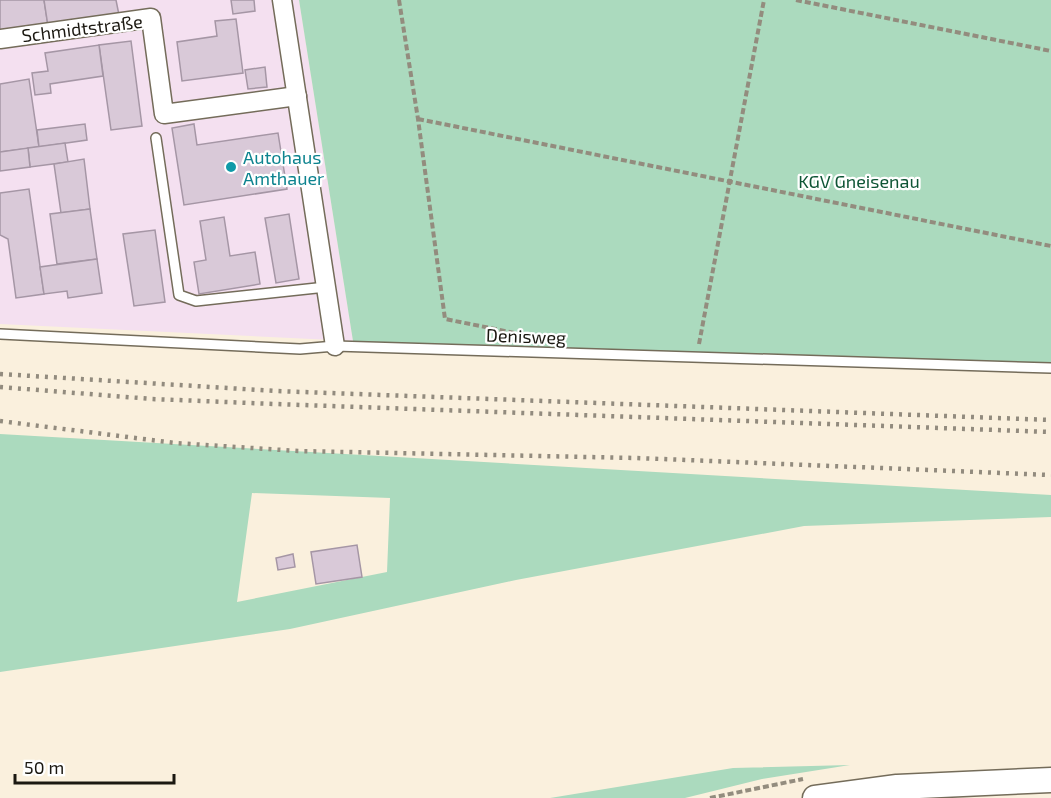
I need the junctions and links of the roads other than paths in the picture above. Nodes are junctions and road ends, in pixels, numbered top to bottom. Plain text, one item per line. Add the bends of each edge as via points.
1 (282, 0) edge
2 (0, 39) edge
3 (297, 96) junction
4 (156, 138) dead end
5 (326, 287) junction
6 (0, 334) edge
7 (335, 346) junction
8 (1051, 368) edge
9 (1051, 780) edge
10 (809, 793) edge
11 (841, 796) edge

1 - 3 street
2 - 3 street, Schmidtstraße via 151,18 164,114
3 - 5 street
4 - 5 lane via 179,295 196,302
5 - 7 street
6 - 7 lane, Denisweg via 300,349
7 - 8 lane, Denisweg
9 - 11 main road via 980,787 897,787
10 - 11 main road

